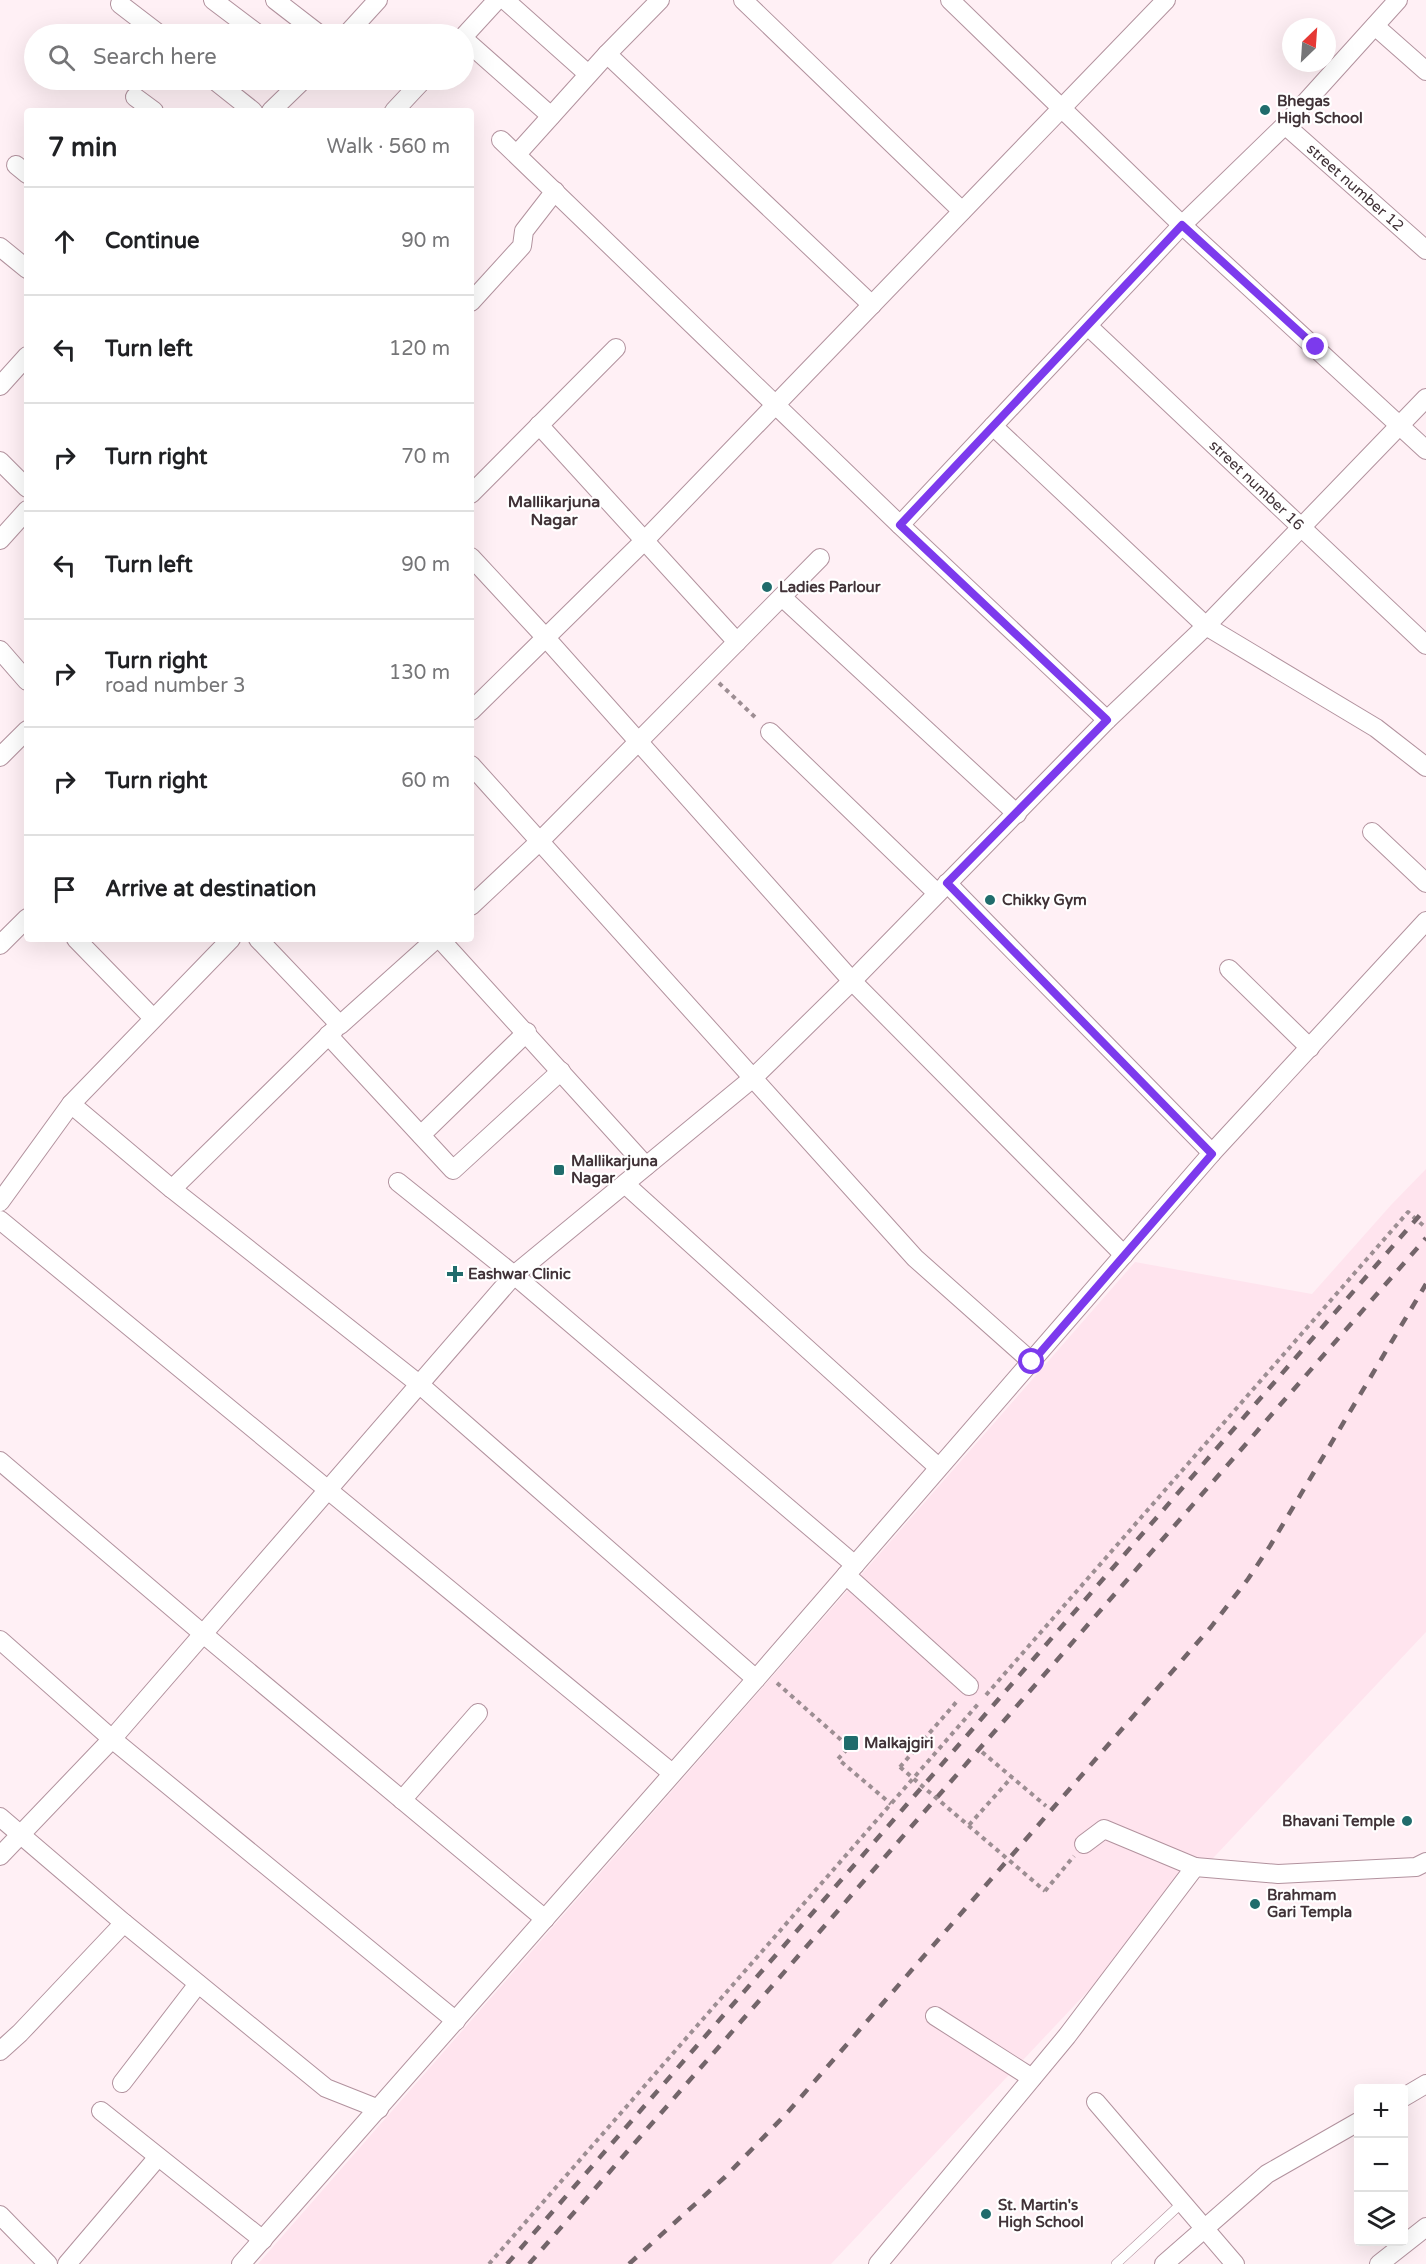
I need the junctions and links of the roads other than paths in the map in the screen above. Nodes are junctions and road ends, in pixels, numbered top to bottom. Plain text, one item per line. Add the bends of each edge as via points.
1 (213, 0) edge
2 (275, 0) edge
3 (378, 0) edge
4 (497, 0) edge
5 (505, 0) edge
6 (743, 0) edge
7 (950, 0) edge
8 (1166, 0) edge
9 (1398, 0) edge
10 (651, 3) edge
11 (120, 4) dead end
12 (146, 24) edge
13 (245, 24) edge
14 (306, 24) edge
15 (356, 24) edge
16 (474, 26) edge
17 (1375, 26) junction
18 (474, 47) edge
19 (607, 54) junction
20 (1426, 71) edge
21 (588, 75) junction
22 (227, 90) edge
23 (293, 90) edge
24 (414, 90) edge
25 (135, 96) dead end
26 (150, 108) edge
27 (249, 108) edge
28 (274, 108) edge
29 (397, 108) edge
30 (1061, 109) junction
31 (551, 116) junction
32 (1285, 125) junction
33 (501, 140) dead end
34 (516, 154) junction
35 (555, 191) junction
36 (962, 211) junction
37 (1182, 225) junction
38 (0, 247) edge
39 (1426, 250) edge
40 (24, 267) edge
41 (474, 299) edge
42 (872, 305) junction
43 (1088, 326) junction
44 (616, 348) dead end
45 (24, 358) edge
46 (4, 374) edge
47 (1426, 398) edge
48 (776, 404) junction
49 (539, 425) junction
50 (993, 426) junction
51 (1399, 426) junction
52 (1426, 450) edge
53 (0, 461) edge
54 (24, 485) edge
55 (474, 492) edge
56 (24, 513) edge
57 (900, 525) junction
58 (1302, 527) junction
59 (0, 540) edge
60 (645, 540) junction
61 (820, 558) dead end
62 (474, 560) edge
63 (782, 597) junction
64 (1206, 626) junction
65 (546, 638) junction
66 (737, 642) junction
67 (1426, 645) edge
68 (0, 650) edge
69 (24, 678) edge
70 (474, 708) edge
71 (1107, 720) junction
72 (770, 732) road end
73 (24, 733) edge
74 (639, 742) junction
75 (0, 757) edge
76 (1426, 767) edge
77 (474, 768) edge
78 (1017, 814) junction
79 (1372, 832) dead end
80 (540, 841) junction
81 (1426, 883) edge
82 (942, 888) junction
83 (474, 903) edge
84 (24, 921) edge
85 (1426, 921) edge
86 (79, 942) edge
87 (228, 942) edge
88 (261, 942) edge
89 (433, 942) edge
90 (444, 942) edge
91 (0, 945) edge
92 (1229, 969) dead end
93 (852, 981) junction
94 (153, 1018) junction
95 (334, 1030) junction
96 (527, 1032) junction
97 (1310, 1048) junction
98 (561, 1071) junction
99 (753, 1078) junction
100 (71, 1104) junction
101 (421, 1135) junction
102 (1212, 1154) junction
103 (646, 1166) junction
104 (398, 1182) dead end
105 (625, 1184) junction
106 (172, 1189) junction
107 (0, 1202) edge
108 (0, 1220) edge
109 (1124, 1255) junction
110 (514, 1275) junction
111 (1032, 1362) junction
112 (419, 1384) junction
113 (0, 1461) edge
114 (938, 1467) junction
115 (328, 1490) junction
116 (850, 1570) junction
117 (202, 1634) junction
118 (0, 1640) edge
119 (760, 1675) junction
120 (969, 1686) road end
121 (478, 1713) dead end
122 (112, 1739) junction
123 (672, 1773) junction
124 (402, 1800) junction
125 (0, 1817) edge
126 (20, 1835) junction
127 (1084, 1844) road end
128 (0, 1856) edge
129 (1426, 1862) edge
130 (1195, 1867) junction
131 (545, 1919) junction
132 (124, 1923) junction
133 (198, 1984) junction
134 (935, 2016) dead end
135 (456, 2021) junction
136 (0, 2051) edge
137 (1032, 2078) junction
138 (122, 2083) dead end
139 (1426, 2084) edge
140 (1408, 2095) edge
141 (1096, 2102) dead end
142 (379, 2109) junction
143 (101, 2111) dead end
144 (1354, 2125) edge
145 (159, 2157) junction
146 (1183, 2202) junction
147 (0, 2215) edge
148 (1426, 2227) edge
149 (1204, 2228) junction
150 (263, 2240) junction
151 (1388, 2261) edge
152 (48, 2264) edge
153 (67, 2264) edge
154 (241, 2264) edge
155 (878, 2264) edge
156 (1116, 2264) edge
157 (1164, 2264) edge
158 (1235, 2264) edge

1 - 13 street
2 - 14 street
3 - 15 street
4 - 16 street
5 - 21 street
6 - 36 street
7 - 30 street
8 - 30 street
9 - 17 street
10 - 19 street
11 - 12 street
17 - 20 street
17 - 32 street
18 - 31 street
19 - 21 street
19 - 42 street
21 - 31 street
22 - 27 street
23 - 28 street
24 - 29 street
25 - 26 street
30 - 36 street
30 - 37 street
31 - 34 street
32 - 37 street
32 - 39 street, street number 12
33 - 34 street
34 - 35 street
35 - 41 street via 524,231 522,246
35 - 48 street
36 - 42 street
37 - 43 street
37 - 51 street
38 - 40 street
42 - 48 street
43 - 50 street
43 - 58 street, street number 16
44 - 49 street
45 - 46 street
47 - 51 street
48 - 57 street
48 - 60 street
49 - 55 street
49 - 60 street
50 - 57 street
50 - 64 street
51 - 52 street
51 - 58 street
53 - 54 street
56 - 59 street
57 - 71 street
58 - 64 street
58 - 67 street, street number 16
60 - 65 street
60 - 66 street
61 - 63 street
62 - 65 street
63 - 66 street
63 - 78 street
64 - 71 street
64 - 76 street via 1376,728
65 - 70 street
65 - 74 street
66 - 74 street
68 - 69 street
71 - 78 street
72 - 82 street
73 - 75 street
74 - 80 street
74 - 93 street
77 - 80 street
78 - 82 street
79 - 81 street
80 - 83 street
80 - 99 street
82 - 93 street
82 - 102 street
84 - 91 street
85 - 97 street
86 - 94 street
87 - 94 street
88 - 95 street
89 - 95 street
90 - 96 street
92 - 97 street
93 - 99 street
93 - 109 street
94 - 100 street
95 - 101 street
95 - 106 street
96 - 98 street
96 - 101 street
97 - 102 street
98 - 101 street via 453,1170
98 - 103 street
99 - 103 street
99 - 111 street via 915,1258
100 - 106 street
100 - 107 street
102 - 109 street
103 - 105 street
104 - 110 street
105 - 110 street
105 - 114 street
106 - 112 street
108 - 115 street
109 - 111 street
110 - 112 street
110 - 116 street
111 - 114 street
112 - 115 street
112 - 119 street
113 - 117 street
114 - 116 street
115 - 117 street
115 - 123 street
116 - 119 street
116 - 120 street
117 - 122 street
117 - 124 street
118 - 122 street
119 - 123 street
121 - 124 street
122 - 126 street
122 - 135 street
123 - 131 street
124 - 131 street
125 - 126 street
126 - 128 street
126 - 132 street
127 - 130 street via 1104,1829
129 - 130 street via 1416,1867 1278,1874
130 - 137 street
131 - 135 street
132 - 133 street
132 - 136 street
133 - 138 street
133 - 142 street via 326,2088
134 - 137 street
135 - 142 street
137 - 155 street
139 - 140 street
141 - 146 street
142 - 150 street
143 - 145 street
144 - 149 street via 1267,2174
145 - 150 street
145 - 153 street
146 - 149 street
146 - 156 lane
147 - 152 street
148 - 151 street
149 - 157 street
149 - 158 street
150 - 154 street

